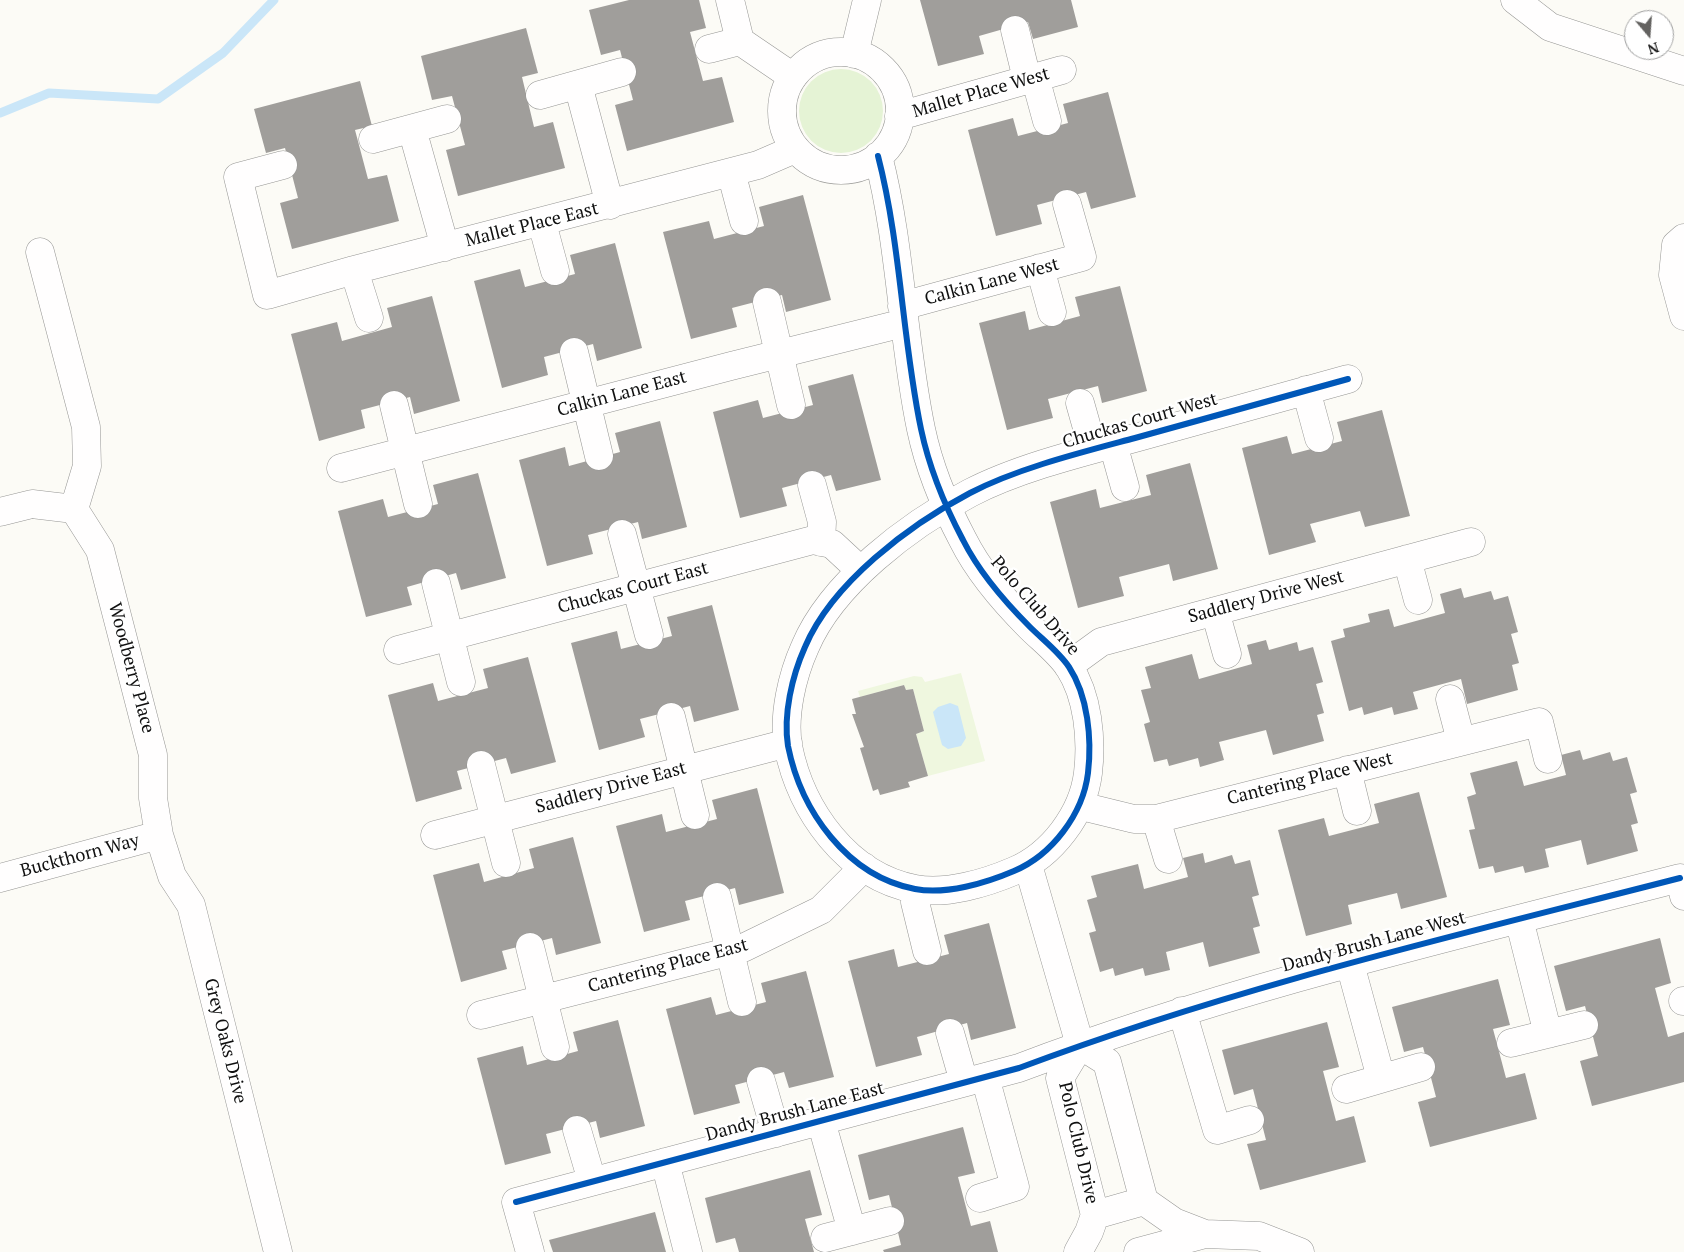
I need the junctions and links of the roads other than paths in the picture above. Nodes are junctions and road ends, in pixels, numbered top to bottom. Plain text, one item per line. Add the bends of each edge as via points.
1 (730, 0) edge
2 (867, 0) edge
3 (1515, 0) edge
4 (1015, 30) dead end
5 (740, 41) junction
6 (709, 49) dead end
7 (854, 54) junction
8 (1062, 70) dead end
9 (1684, 71) edge
10 (622, 72) dead end
11 (793, 77) junction
12 (1031, 78) junction
13 (578, 84) junction
14 (540, 95) dead end
15 (899, 116) junction
16 (447, 120) dead end
17 (1047, 121) dead end
18 (412, 129) junction
19 (373, 139) dead end
20 (795, 149) junction
21 (878, 156) junction
22 (283, 165) dead end
23 (731, 172) junction
24 (1067, 204) dead end
25 (610, 205) junction
26 (744, 221) dead end
27 (542, 223) junction
28 (1684, 238) edge
29 (445, 247) junction
30 (40, 252) dead end
31 (1040, 268) junction
32 (354, 270) junction
33 (555, 271) dead end
34 (767, 302) dead end
35 (1052, 312) dead end
36 (903, 315) junction
37 (1684, 316) edge
38 (369, 318) dead end
39 (574, 352) dead end
40 (778, 354) junction
41 (1348, 378) dead end
42 (1306, 390) junction
43 (1080, 403) dead end
44 (586, 404) junction
45 (394, 405) dead end
46 (791, 406) dead end
47 (1319, 438) dead end
48 (1103, 447) junction
49 (406, 451) junction
50 (599, 456) dead end
51 (340, 468) dead end
52 (812, 485) dead end
53 (1125, 487) dead end
54 (418, 504) dead end
55 (946, 507) junction
56 (74, 509) junction
57 (0, 512) edge
58 (622, 534) dead end
59 (821, 542) junction
60 (1471, 542) dead end
61 (1407, 559) junction
62 (860, 570) junction
63 (436, 583) dead end
64 (636, 587) junction
65 (1418, 600) dead end
66 (1215, 611) junction
67 (648, 635) dead end
68 (449, 637) junction
69 (398, 650) dead end
70 (1227, 654) dead end
71 (1068, 666) junction
72 (461, 682) dead end
73 (1450, 699) dead end
74 (671, 717) dead end
75 (1460, 741) junction
76 (788, 743) junction
77 (1548, 759) dead end
78 (480, 765) dead end
79 (684, 769) junction
80 (1347, 770) junction
81 (1081, 806) junction
82 (1357, 811) dead end
83 (695, 815) dead end
84 (495, 819) junction
85 (1156, 819) junction
86 (159, 835) junction
87 (435, 835) dead end
88 (1168, 859) dead end
89 (506, 863) dead end
90 (1028, 865) junction
91 (864, 867) junction
92 (0, 878) edge
93 (1682, 887) edge
94 (917, 890) junction
95 (717, 897) dead end
96 (1519, 919) junction
97 (530, 947) dead end
98 (729, 951) junction
99 (927, 951) dead end
100 (1350, 964) junction
101 (543, 999) junction
102 (742, 1002) dead end
103 (1182, 1011) junction
104 (481, 1015) dead end
105 (1584, 1024) dead end
106 (950, 1033) dead end
107 (1548, 1034) junction
108 (1511, 1044) dead end
109 (1080, 1045) junction
110 (555, 1047) dead end
111 (1422, 1067) dead end
112 (1381, 1078) junction
113 (974, 1080) junction
114 (761, 1081) dead end
115 (1346, 1089) dead end
116 (1250, 1120) dead end
117 (821, 1121) junction
118 (577, 1130) dead end
119 (776, 1133) junction
120 (665, 1162) junction
121 (592, 1181) junction
122 (980, 1198) dead end
123 (1144, 1202) junction
124 (1095, 1215) junction
125 (890, 1221) dead end
126 (852, 1231) junction
127 (1205, 1234) junction
128 (824, 1238) dead end
129 (278, 1252) edge
130 (530, 1252) edge
131 (688, 1252) edge
132 (1078, 1252) edge
133 (1138, 1252) edge
134 (1300, 1252) edge

1 - 5 street
2 - 7 street
3 - 9 street via 1550,27
4 - 12 street
5 - 6 street
5 - 11 street
7 - 11 street, Mallet Place West via 831,52 813,58
7 - 15 street, Mallet Place West via 868,58 894,85 900,103
8 - 12 street, Mallet Place West
10 - 13 street
11 - 20 street, Mallet Place West via 786,87 781,107 783,127
12 - 15 street, Mallet Place West
12 - 17 street
13 - 14 street
13 - 25 street
15 - 21 street, Mallet Place West via 892,140
16 - 18 street
18 - 19 street
18 - 29 street
20 - 21 street, Mallet Place West via 824,168 844,170 864,166
20 - 23 street, Mallet Place East via 758,165
21 - 36 street, Polo Club Drive via 889,200
22 - 32 street, Mallet Place East via 238,178 267,295
23 - 25 street, Mallet Place East
23 - 26 street
24 - 31 street, Calkin Lane West via 1082,257
25 - 27 street, Mallet Place East
27 - 29 street, Mallet Place East
27 - 33 street
28 - 37 street via 1676,245 1673,275
29 - 32 street, Mallet Place East
30 - 56 street via 86,427 87,466
31 - 35 street
31 - 36 street, Calkin Lane West
32 - 38 street
34 - 40 street
36 - 40 street, Calkin Lane East
36 - 55 street, Polo Club Drive via 922,432
39 - 44 street
40 - 44 street, Calkin Lane East
40 - 46 street
41 - 42 street, Chuckas Court West
42 - 47 street
42 - 48 street, Chuckas Court West
43 - 48 street
44 - 49 street, Calkin Lane East
44 - 50 street
45 - 49 street
48 - 53 street
48 - 55 street, Chuckas Court West via 998,480
49 - 51 street, Calkin Lane East
49 - 54 street
52 - 59 street via 822,522
55 - 62 street, Polo Club Drive via 901,536
55 - 71 street, Polo Club Drive via 966,548 989,580 1012,609
56 - 57 street via 32,504
56 - 86 street, Woodberry Place via 100,550 153,754 153,798
58 - 64 street
59 - 62 street via 832,544
59 - 64 street, Chuckas Court East via 813,540
60 - 61 street, Saddlery Drive West
61 - 65 street
61 - 66 street, Saddlery Drive West
62 - 76 street, Polo Club Drive via 822,617 806,644 795,674 788,712
63 - 68 street
64 - 67 street
64 - 68 street, Chuckas Court East
66 - 70 street
66 - 71 street, Saddlery Drive West via 1101,642
68 - 69 street, Chuckas Court East
68 - 72 street
71 - 81 street, Polo Club Drive via 1084,702 1089,735 1088,772
73 - 75 street
74 - 79 street
75 - 77 street, Cantering Place West via 1539,722
75 - 80 street, Cantering Place West
76 - 79 street, Saddlery Drive East
76 - 91 street, Polo Club Drive via 808,803 820,823 840,847
78 - 84 street
79 - 83 street
79 - 84 street, Saddlery Drive East
80 - 82 street
80 - 85 street, Cantering Place West
81 - 85 street, Cantering Place West via 1134,818
81 - 90 street, Polo Club Drive via 1060,835
84 - 87 street, Saddlery Drive East
84 - 89 street
85 - 88 street
86 - 92 street, Buckthorn Way
86 - 129 street, Grey Oaks Drive via 172,876 191,905
90 - 94 street, Polo Club Drive via 978,883 941,890
90 - 109 street
91 - 94 street, Polo Club Drive
91 - 98 street, Cantering Place East via 821,910 743,948
93 - 96 street, Dandy Brush Lane West
94 - 99 street via 915,902
95 - 98 street
96 - 100 street, Dandy Brush Lane West
96 - 107 street
97 - 101 street
98 - 101 street, Cantering Place East
98 - 102 street
100 - 103 street, Dandy Brush Lane West
100 - 112 street
101 - 104 street, Cantering Place East
101 - 110 street
103 - 109 street, Dandy Brush Lane West
103 - 116 street via 1217,1130
105 - 107 street
106 - 113 street
107 - 108 street
109 - 113 street, Dandy Brush Lane East via 1019,1068
109 - 123 street via 1107,1062
109 - 124 street, Polo Club Drive via 1060,1078
111 - 112 street
112 - 115 street
113 - 117 street, Dandy Brush Lane East
113 - 122 street via 1015,1187
114 - 119 street
117 - 119 street, Dandy Brush Lane East
117 - 126 street
118 - 121 street
119 - 120 street, Dandy Brush Lane East
120 - 121 street, Dandy Brush Lane East
120 - 131 street
121 - 130 street, Dandy Brush Lane East via 516,1202
123 - 124 street, Polo Club Drive
123 - 127 street via 1174,1222
124 - 132 street, Polo Club Drive
125 - 126 street
126 - 128 street
127 - 133 street
127 - 134 street via 1259,1236

